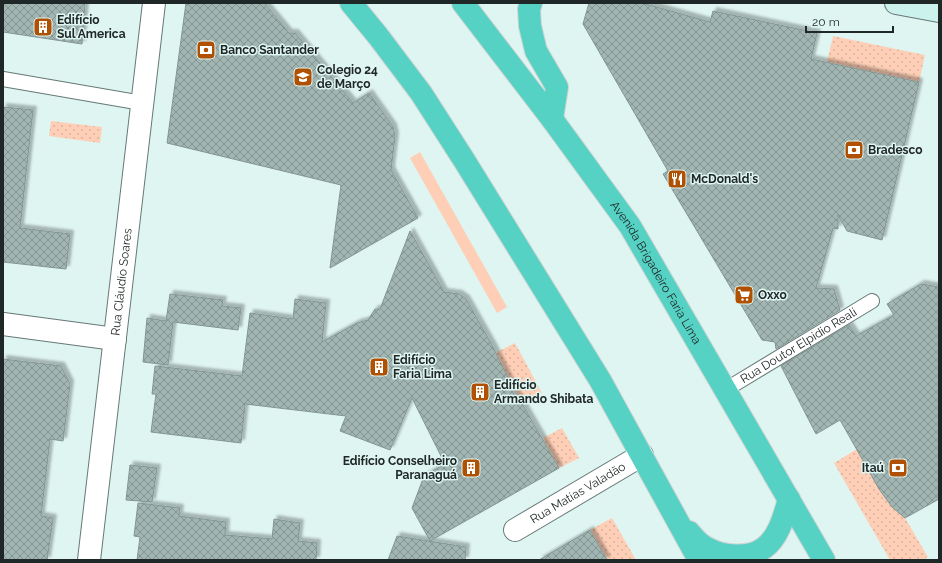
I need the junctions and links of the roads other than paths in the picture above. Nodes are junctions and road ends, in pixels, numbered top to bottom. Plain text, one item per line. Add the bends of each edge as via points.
1 (154, 3) edge
2 (351, 3) edge
3 (463, 3) edge
4 (531, 3) edge
5 (896, 3) edge
6 (939, 12) edge
7 (3, 79) edge
8 (142, 103) junction
9 (552, 119) junction
10 (872, 301) dead end
11 (3, 324) edge
12 (115, 340) junction
13 (725, 390) junction
14 (642, 455) junction
15 (789, 499) junction
16 (677, 519) junction
17 (514, 530) dead end
18 (90, 560) edge
19 (700, 560) edge
20 (824, 560) edge

1 - 8 street, Rua Cláudio Soares
2 - 14 highway via 434,113 600,380
3 - 9 highway, Avenida Brigadeiro Faria Lima
4 - 9 highway via 530,26 536,51 557,87
5 - 6 main road
7 - 8 lane
8 - 12 street, Rua Cláudio Soares
9 - 13 highway, Avenida Brigadeiro Faria Lima via 630,226
10 - 13 lane, Rua Doutor Elpidio Reali
11 - 12 street
12 - 18 street, Rua Cláudio Soares
13 - 15 highway, Avenida Brigadeiro Faria Lima
14 - 16 highway
14 - 17 street, Rua Matias Valadão
15 - 16 highway via 782,523 770,542 764,548 744,555 719,553 707,548
15 - 20 highway, Avenida Brigadeiro Faria Lima
16 - 19 highway

